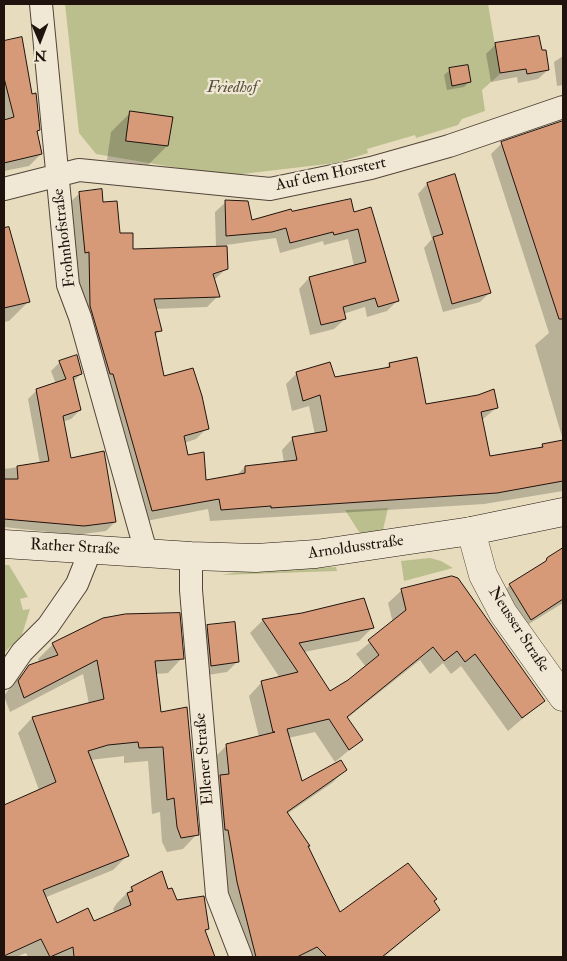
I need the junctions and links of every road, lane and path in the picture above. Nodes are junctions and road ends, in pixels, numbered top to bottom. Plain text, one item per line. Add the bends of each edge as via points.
1 (42, 4) edge
2 (563, 106) edge
3 (58, 176) junction
4 (4, 189) edge
5 (563, 512) edge
6 (471, 531) junction
7 (4, 544) edge
8 (92, 549) junction
9 (146, 552) junction
10 (191, 556) junction
11 (4, 678) edge
12 (563, 697) edge
13 (241, 957) edge

1 - 3 street, Frohnhofstraße
2 - 3 street, Auf dem Horstert via 371,168 270,189 79,170
3 - 4 street, Auf dem Horstert
3 - 9 street, Frohnhofstraße via 68,285 80,317
5 - 6 main road, Arnoldusstraße
6 - 10 main road, Arnoldusstraße via 316,554 256,558
6 - 12 main road, Neusser Straße via 483,575 503,613
7 - 8 main road, Rather Straße
8 - 9 main road, Rather Straße
8 - 11 street via 77,584 48,626 22,652
9 - 10 main road, Arnoldusstraße
10 - 13 street, Ellener Straße via 191,590 216,895

